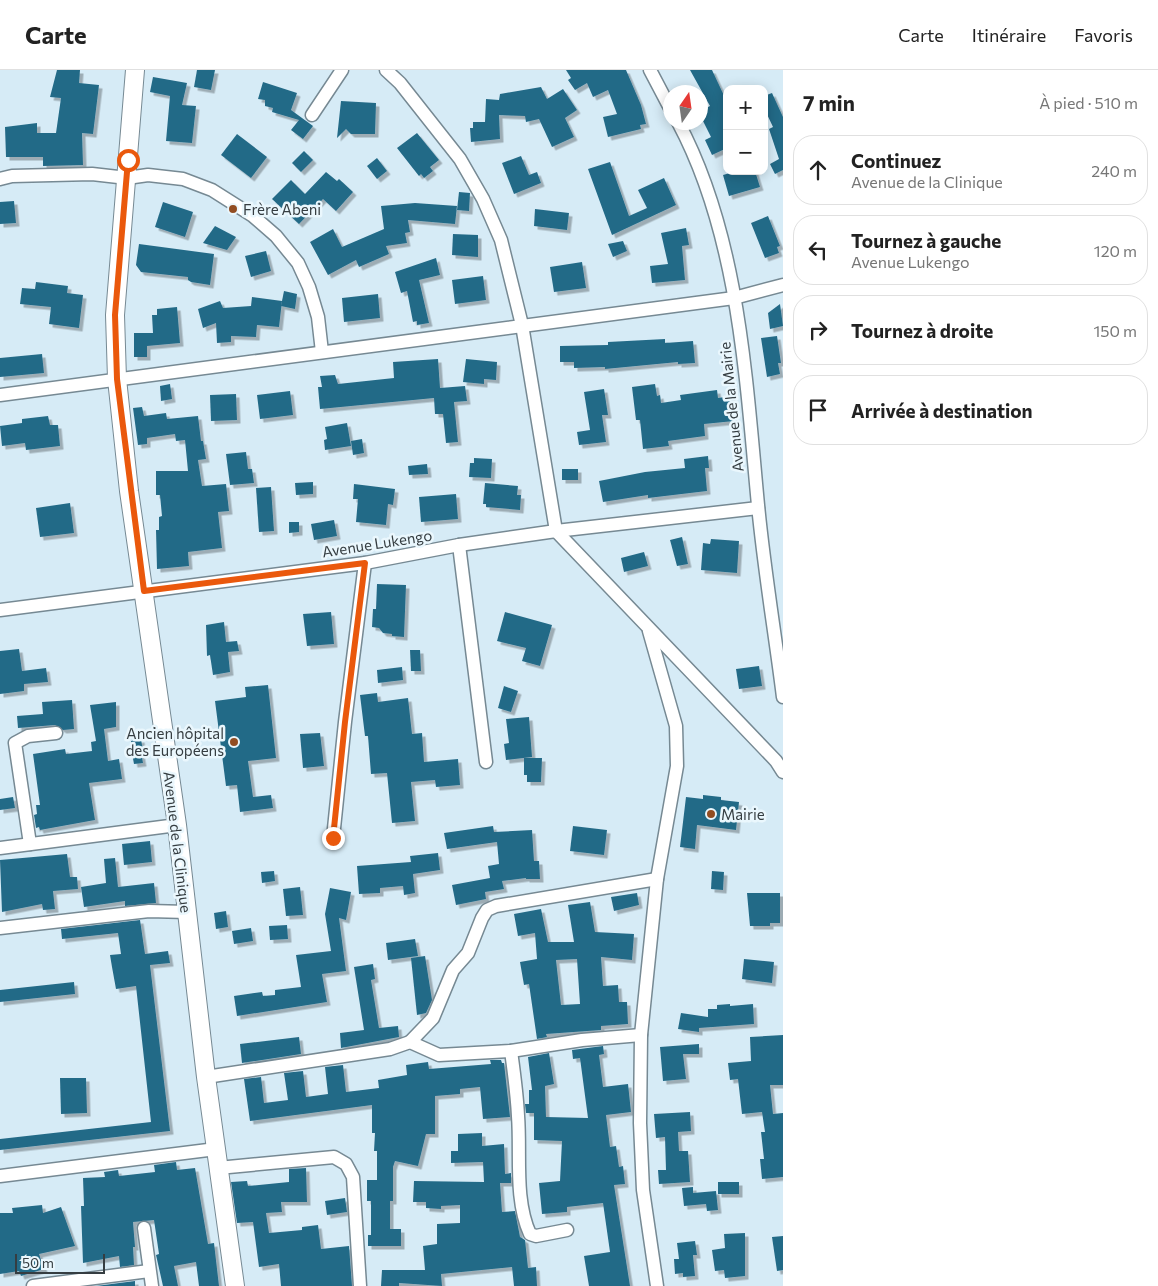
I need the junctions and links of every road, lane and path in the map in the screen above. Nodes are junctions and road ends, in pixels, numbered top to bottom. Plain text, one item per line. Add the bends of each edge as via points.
1 (135, 70) edge
2 (342, 70) edge
3 (386, 70) edge
4 (650, 70) edge
5 (663, 95) edge
6 (312, 116) dead end
7 (682, 130) edge
8 (127, 178) junction
9 (0, 179) edge
10 (783, 285) edge
11 (734, 298) junction
12 (522, 325) junction
13 (322, 352) junction
14 (117, 379) junction
15 (0, 395) edge
16 (758, 508) junction
17 (556, 531) junction
18 (459, 545) junction
19 (365, 563) junction
20 (144, 591) junction
21 (0, 610) edge
22 (647, 626) junction
23 (783, 697) edge
24 (56, 733) dead end
25 (486, 762) dead end
26 (783, 772) edge
27 (177, 825) junction
28 (333, 838) dead end
29 (30, 844) junction
30 (0, 848) edge
31 (657, 879) junction
32 (187, 912) junction
33 (0, 928) edge
34 (641, 1035) junction
35 (410, 1042) junction
36 (511, 1051) junction
37 (206, 1077) junction
38 (216, 1149) junction
39 (218, 1168) junction
40 (0, 1176) edge
41 (144, 1228) dead end
42 (567, 1230) dead end
43 (149, 1271) junction
44 (33, 1286) edge
45 (152, 1286) edge
46 (235, 1286) edge
47 (360, 1286) edge
48 (657, 1286) edge

1 - 8 street, Avenue de la Clinique
2 - 6 street
3 - 12 street via 460,159 483,198 501,240
4 - 5 street
7 - 11 street, Avenue de la Mairie via 710,193
8 - 9 street via 92,174
8 - 13 street via 148,175 184,179 212,190 253,216 276,236 310,287
8 - 14 street, Avenue de la Clinique via 115,315
10 - 11 street
11 - 12 street
11 - 16 street, Avenue de la Mairie via 747,385
12 - 13 street
12 - 17 street
13 - 14 street
14 - 15 street
14 - 20 street, Avenue de la Clinique
16 - 17 street, Avenue Lukengo
16 - 23 street, Avenue de la Mairie
17 - 18 street, Avenue Lukengo
17 - 22 street
18 - 19 street, Avenue Lukengo
18 - 25 street
19 - 20 street, Avenue Lukengo
19 - 28 street
20 - 21 street, Avenue Lukengo
20 - 27 street, Avenue de la Clinique
22 - 26 street
22 - 31 street via 664,678 677,736 677,766
24 - 29 street via 28,736 15,743
27 - 29 street
27 - 32 street, Avenue de la Clinique
29 - 30 street
31 - 34 street
31 - 35 street via 487,910 468,953 453,970 433,1018
32 - 33 street via 149,911
32 - 37 street, Avenue de la Clinique
34 - 36 street
34 - 48 street via 643,1190
35 - 36 street via 438,1055
35 - 37 street via 390,1049
36 - 42 street via 525,1224 530,1234 536,1236
37 - 38 street, Avenue de la Clinique
38 - 39 street, Avenue de la Clinique
38 - 40 street
39 - 46 street, Avenue de la Clinique
39 - 47 street via 334,1157 346,1164 353,1177
41 - 43 street
43 - 44 street
43 - 45 street

